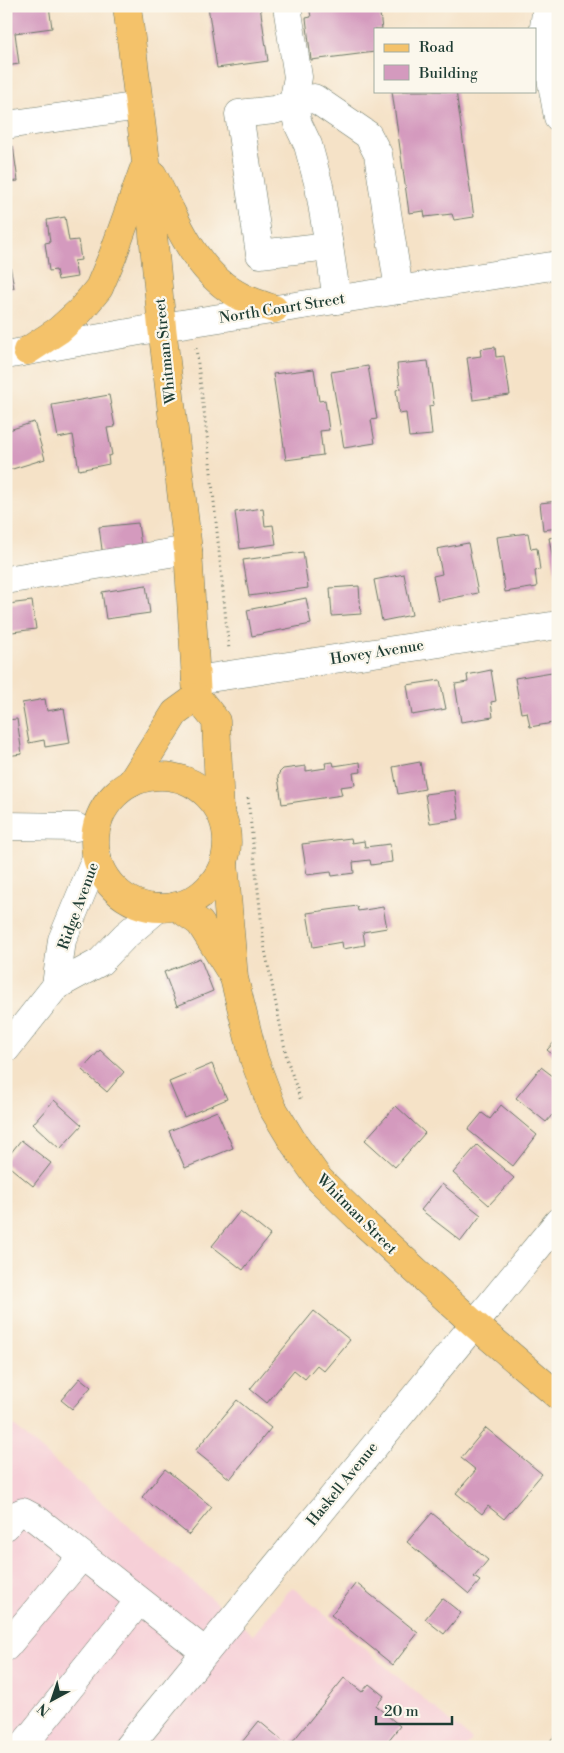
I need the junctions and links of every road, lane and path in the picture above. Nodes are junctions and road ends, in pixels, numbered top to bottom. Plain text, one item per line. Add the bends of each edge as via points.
1 (127, 6) edge
2 (288, 6) edge
3 (547, 6) edge
4 (293, 104) junction
5 (140, 106) junction
6 (558, 117) edge
7 (6, 124) edge
8 (146, 162) junction
9 (329, 246) junction
10 (558, 265) edge
11 (399, 290) junction
12 (337, 300) junction
13 (274, 310) junction
14 (193, 323) junction
15 (162, 328) junction
16 (17, 353) edge
17 (188, 550) junction
18 (6, 580) edge
19 (558, 625) edge
20 (232, 674) junction
21 (197, 688) junction
22 (131, 783) junction
23 (248, 793) dead end
24 (220, 811) junction
25 (6, 826) edge
26 (76, 827) dead end
27 (97, 856) junction
28 (224, 862) junction
29 (167, 907) junction
30 (234, 978) junction
31 (56, 986) junction
32 (6, 1049) edge
33 (302, 1104) dead end
34 (558, 1222) edge
35 (473, 1323) junction
36 (558, 1396) edge
37 (6, 1526) edge
38 (82, 1556) junction
39 (139, 1601) junction
40 (6, 1647) edge
41 (205, 1652) junction
42 (22, 1747) edge
43 (128, 1747) edge

1 - 5 main road, Whitman Street
2 - 4 street via 298,77
3 - 6 street via 543,34
4 - 9 street via 319,186
4 - 9 street via 239,114 260,254
4 - 11 street via 314,98 368,136 378,154
5 - 7 street
5 - 8 main road, Whitman Street
8 - 13 main road via 205,268 241,296
8 - 15 main road, Whitman Street
8 - 16 main road via 99,288 59,330
9 - 12 street
10 - 11 street, North Court Street
11 - 12 street, North Court Street
12 - 13 street, North Court Street
13 - 14 street, North Court Street
14 - 15 street, North Court Street
14 - 20 path
15 - 16 street, North Court Street
15 - 17 main road, Whitman Street
17 - 18 street
17 - 21 main road, Whitman Street
19 - 20 street, Hovey Avenue
20 - 21 street, Hovey Avenue
21 - 22 main road via 175,713
21 - 24 main road via 216,722
22 - 24 main road via 164,775 181,778 210,797
22 - 27 main road via 116,792 98,822 95,838
23 - 33 path via 264,945 273,998 286,1059
24 - 28 main road via 228,845
25 - 26 street
27 - 29 main road via 102,872 125,897 141,905
27 - 31 street, Ridge Avenue via 62,940
28 - 29 main road via 206,891 192,900
28 - 30 main road, Whitman Street
29 - 30 main road, Whitman Street via 200,923
29 - 31 street via 125,936 100,962
30 - 35 main road, Whitman Street via 254,1059 272,1106 295,1145 319,1179
31 - 32 street
34 - 35 street, Haskell Avenue
35 - 36 main road, Whitman Street
35 - 41 street, Haskell Avenue
37 - 38 street via 14,1516 23,1512
38 - 39 street
38 - 40 street
39 - 41 street
39 - 42 street
41 - 43 street, Haskell Avenue

